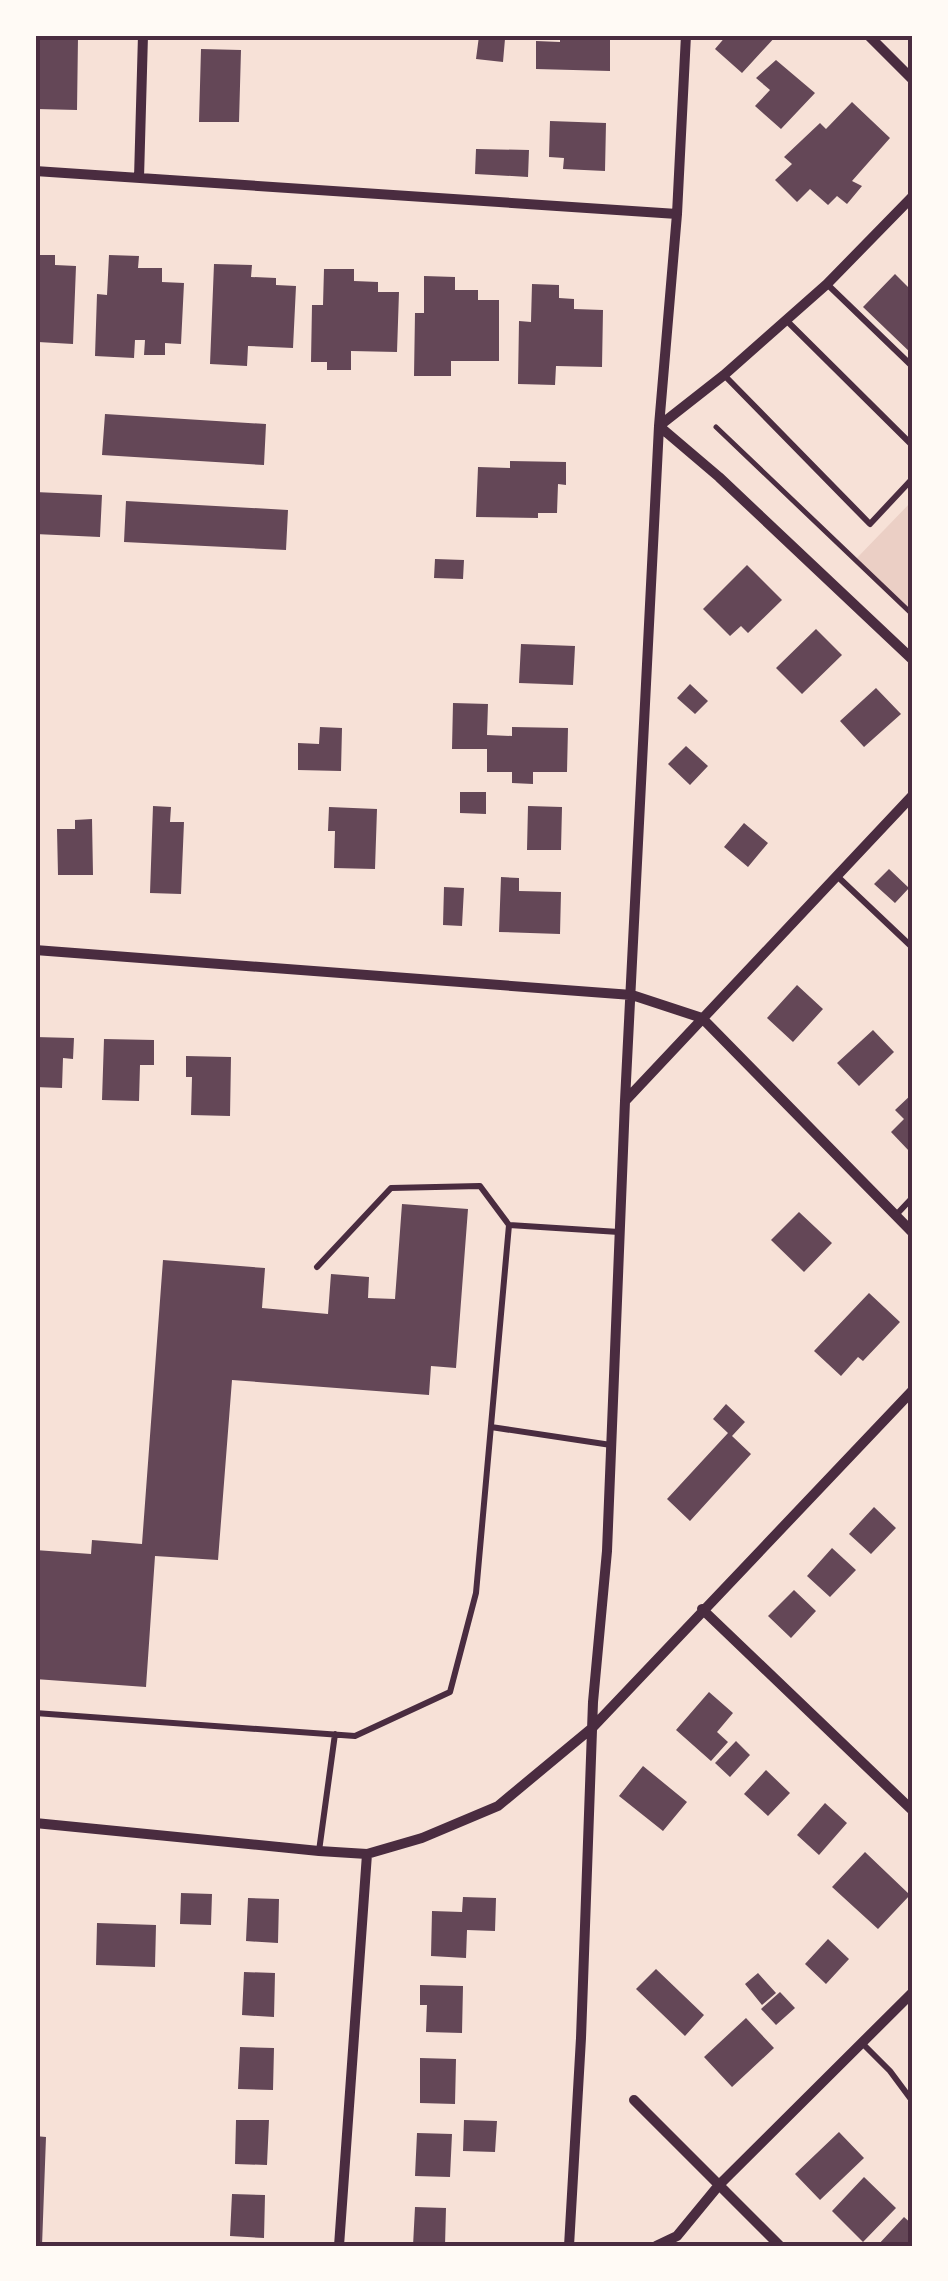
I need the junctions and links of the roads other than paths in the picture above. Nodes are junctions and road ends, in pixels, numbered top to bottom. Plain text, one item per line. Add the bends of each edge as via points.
1 (143, 35) edge
2 (686, 35) edge
3 (868, 35) edge
4 (913, 80) edge
5 (35, 171) edge
6 (138, 178) junction
7 (913, 196) edge
8 (677, 214) junction
9 (827, 284) junction
10 (786, 320) junction
11 (913, 367) edge
12 (724, 375) junction
13 (659, 426) junction
14 (913, 446) edge
15 (913, 478) edge
16 (913, 660) edge
17 (913, 795) edge
18 (837, 876) junction
19 (913, 948) edge
20 (35, 950) edge
21 (632, 995) junction
22 (702, 1018) junction
23 (625, 1101) junction
24 (913, 1197) edge
25 (896, 1215) junction
26 (509, 1225) junction
27 (620, 1232) junction
28 (913, 1233) edge
29 (316, 1267) dead end
30 (913, 1390) edge
31 (491, 1427) junction
32 (611, 1444) junction
33 (702, 1609) junction
34 (35, 1713) edge
35 (592, 1728) junction
36 (335, 1734) junction
37 (913, 1811) edge
38 (35, 1823) edge
39 (319, 1851) junction
40 (367, 1854) junction
41 (913, 1992) edge
42 (862, 2043) junction
43 (634, 2100) dead end
44 (913, 2102) edge
45 (719, 2185) junction
46 (339, 2246) edge
47 (569, 2246) edge
48 (656, 2246) edge
49 (780, 2246) edge

1 - 6 street
2 - 8 street
3 - 4 street
5 - 6 street
6 - 8 street
7 - 9 street
8 - 13 street
9 - 10 street
9 - 11 lane
10 - 12 street
10 - 14 lane
12 - 13 street
12 - 15 lane via 870,524
13 - 16 street
13 - 21 street
17 - 18 street
18 - 19 lane
18 - 22 street
20 - 21 street
21 - 22 street
21 - 23 street
22 - 23 street
22 - 25 street
23 - 27 street
24 - 25 lane
25 - 28 street
26 - 27 lane
26 - 29 lane via 480,1186 391,1188
26 - 31 lane
27 - 32 street
30 - 33 street
31 - 32 lane
31 - 36 lane via 476,1593 450,1692 355,1736
32 - 35 street
33 - 35 street
33 - 37 street
34 - 36 lane
35 - 40 street via 498,1806
35 - 47 street
36 - 39 lane
38 - 39 street
39 - 40 street
40 - 46 street
41 - 42 street
42 - 44 lane
42 - 45 street
43 - 45 street
45 - 48 street via 677,2236
45 - 49 street

